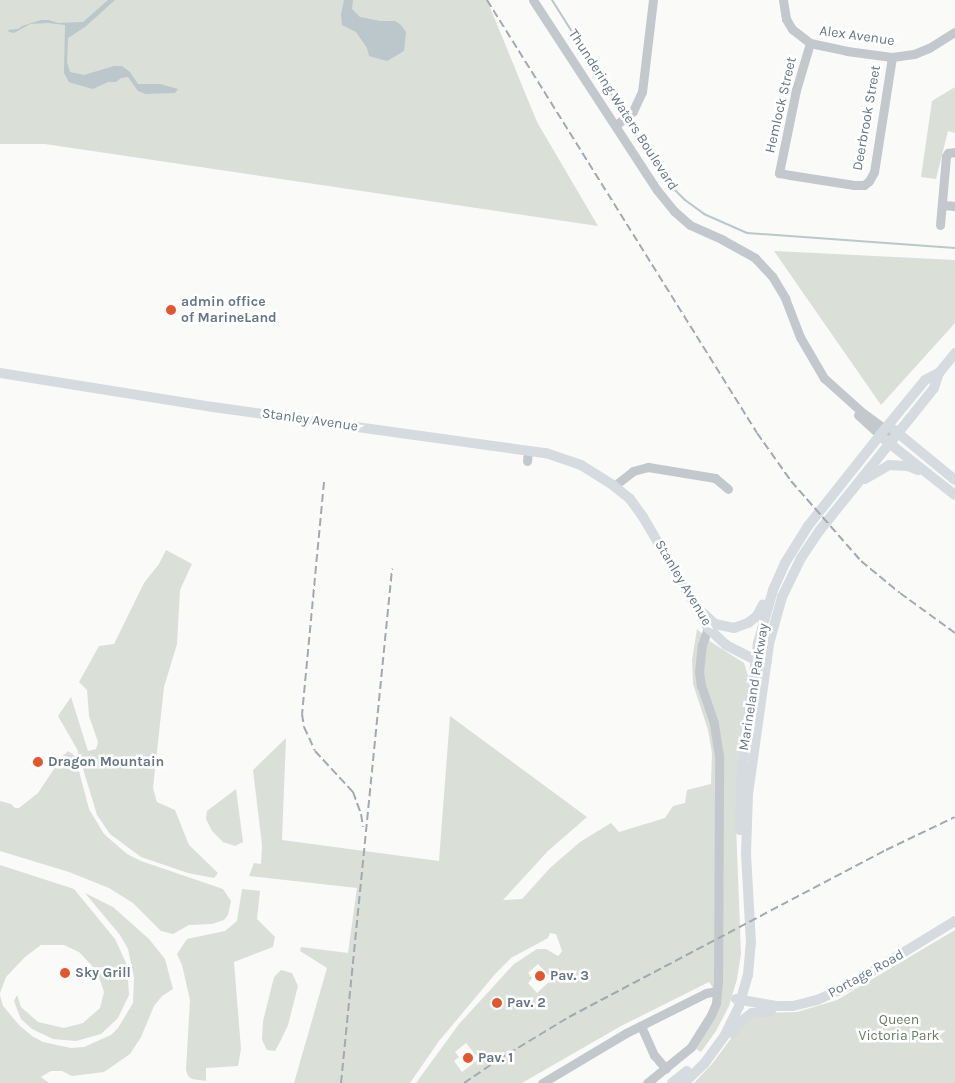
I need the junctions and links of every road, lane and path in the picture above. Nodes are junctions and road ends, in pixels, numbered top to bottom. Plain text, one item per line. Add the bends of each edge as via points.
1 (533, 0) edge
2 (653, 0) edge
3 (783, 0) edge
4 (955, 32) edge
5 (810, 43) junction
6 (892, 57) junction
7 (616, 125) junction
8 (955, 152) edge
9 (779, 173) joint
10 (942, 205) junction
11 (955, 206) edge
12 (940, 225) dead end
13 (955, 353) edge
14 (0, 373) edge
15 (939, 373) junction
16 (849, 402) junction
17 (884, 430) junction
18 (897, 432) junction
19 (889, 442) junction
20 (927, 474) junction
21 (955, 480) edge
22 (614, 486) junction
23 (728, 489) dead end
24 (851, 491) junction
25 (955, 495) edge
26 (808, 526) junction
27 (694, 605) junction
28 (708, 628) junction
29 (755, 660) junction
30 (767, 662) junction
31 (955, 921) edge
32 (872, 972) junction
33 (717, 991) junction
34 (738, 1000) junction
35 (641, 1026) junction
36 (666, 1069) junction
37 (542, 1083) edge
38 (647, 1083) edge
39 (672, 1083) edge
40 (684, 1083) edge
41 (692, 1083) edge

1 - 7 street, Thundering Waters Boulevard
2 - 7 street via 642,92 633,111
3 - 5 street via 786,19 792,29
4 - 6 street, Alex Avenue via 914,54
5 - 6 street, Alex Avenue
5 - 9 street, Hemlock Street via 796,90
6 - 9 street, Deerbrook Street via 874,172 869,181 864,185 854,185
7 - 16 street, Thundering Waters Boulevard via 656,190 674,211 690,225 755,258 772,276 812,359 824,378
8 - 10 street via 946,156
10 - 11 street
10 - 12 street
13 - 15 main road, Marineland Parkway
14 - 22 main road, Stanley Avenue via 528,456 546,453 581,465
15 - 17 main road, Marineland Parkway via 925,380
15 - 18 main road, Marineland Parkway via 934,388
16 - 17 street, Thundering Waters Boulevard via 856,413
16 - 17 street, Thundering Waters Boulevard via 861,406
17 - 18 main road
17 - 19 main road
17 - 26 main road, Marineland Parkway
18 - 19 main road, Marineland Parkway
18 - 21 main road
19 - 20 main road
19 - 24 main road, Marineland Parkway
20 - 24 main road via 908,466 888,465
20 - 25 main road
22 - 23 street via 633,470 648,467 715,478
22 - 27 main road, Stanley Avenue via 630,498 644,517
24 - 30 main road, Marineland Parkway via 815,537 790,579 777,611
26 - 27 main road via 774,575 757,616 748,623 734,628 723,627
26 - 29 main road, Marineland Parkway via 773,590
27 - 28 main road, Stanley Avenue
28 - 29 main road, Stanley Avenue via 726,645
28 - 33 street, Marineland Parkway via 699,672 714,723 719,756
29 - 30 main road, Stanley Avenue
29 - 34 main road, Marineland Parkway via 741,773 744,943
30 - 34 main road, Marineland Parkway via 747,804 749,970
31 - 32 main road, Portage Road
32 - 34 main road, Portage Road via 807,1003 776,1006
32 - 41 main road via 853,988 819,1005 752,1013 739,1023 716,1057
33 - 35 street via 706,993
33 - 36 street, Marineland Parkway via 711,1015 691,1047
34 - 39 main road via 707,1050
34 - 40 main road via 721,1042
35 - 36 street via 654,1054
35 - 37 street
36 - 38 street, Marineland Parkway

